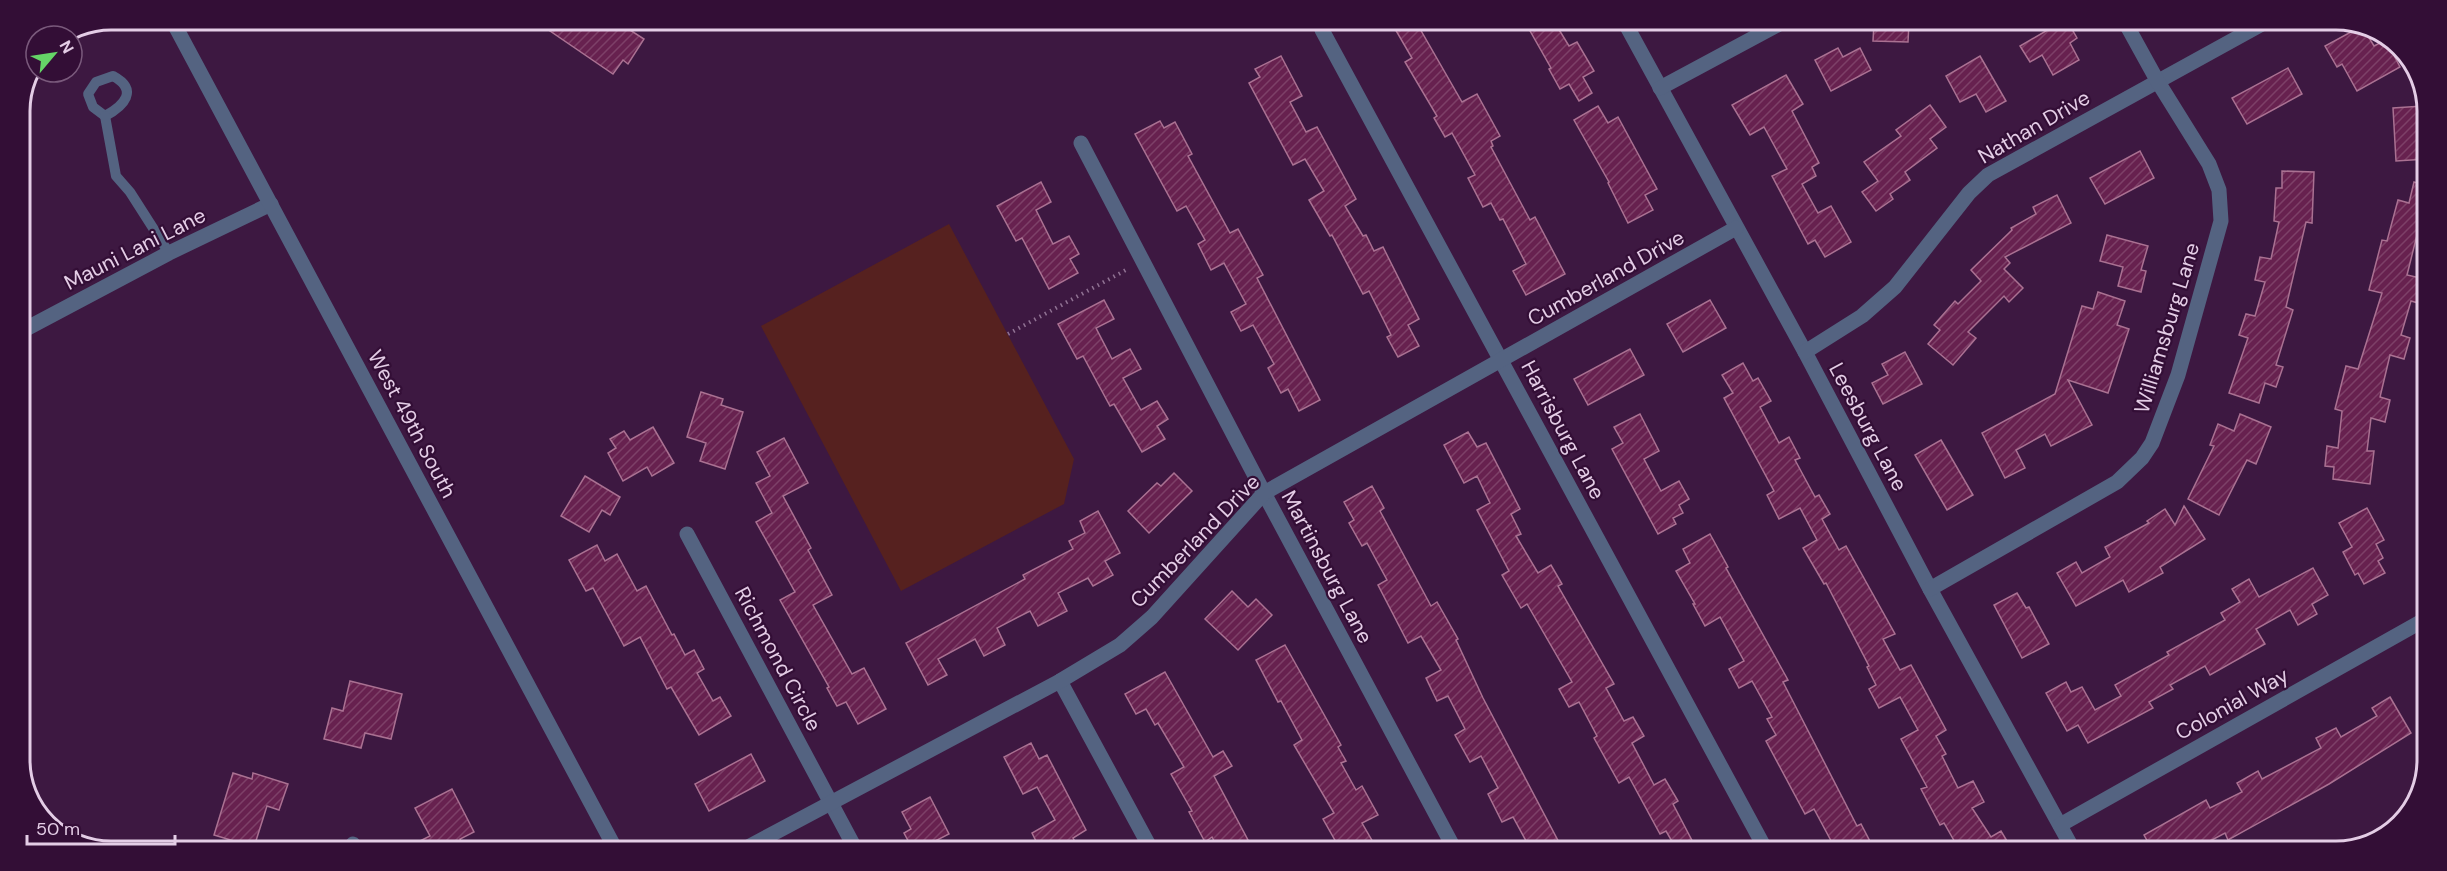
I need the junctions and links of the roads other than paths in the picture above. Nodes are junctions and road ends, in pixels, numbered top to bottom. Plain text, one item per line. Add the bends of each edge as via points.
1 (177, 30) edge
2 (1322, 30) dead end
3 (1629, 30) edge
4 (1768, 30) edge
5 (2129, 30) edge
6 (2251, 30) edge
7 (2158, 82) junction
8 (1660, 88) junction
9 (105, 116) dead end
10 (1081, 143) dead end
11 (271, 204) junction
12 (1736, 228) junction
13 (169, 253) junction
14 (30, 327) edge
15 (1804, 352) junction
16 (1501, 361) junction
17 (1264, 494) junction
18 (687, 534) dead end
19 (1930, 589) junction
20 (2417, 624) edge
21 (1060, 681) junction
22 (831, 804) junction
23 (2060, 825) junction
24 (611, 841) edge
25 (760, 841) edge
26 (851, 841) edge
27 (1147, 841) edge
28 (1450, 841) edge
29 (1761, 841) edge
30 (2069, 841) edge

1 - 11 street, West 49th South
2 - 16 street, Harrisburg Lane
3 - 8 street, Leesburg Lane
4 - 8 street
5 - 7 street, Williamsburg Lane
6 - 7 street, Nathan Drive
7 - 15 street, Nathan Drive via 1988,175 1969,193 1895,287 1862,316
7 - 19 street, Williamsburg Lane via 2209,164 2219,190 2221,221 2178,375 2152,443 2117,482
8 - 12 street, Leesburg Lane
9 - 13 lane via 116,176
10 - 17 street, Martinsburg Lane
11 - 13 street, Mauni Lani Lane
11 - 24 street, West 49th South
12 - 15 street, Leesburg Lane
12 - 16 street, Cumberland Drive
13 - 14 street, Mauni Lani Lane
15 - 19 street, Leesburg Lane
16 - 17 street, Cumberland Drive
16 - 29 street, Harrisburg Lane
17 - 21 street, Cumberland Drive via 1152,617 1120,645
17 - 28 street, Martinsburg Lane
18 - 22 street, Richmond Circle
19 - 23 street, Leesburg Lane
20 - 23 street, Colonial Way
21 - 22 street, Cumberland Drive
21 - 27 street
22 - 25 street, Cumberland Drive
22 - 26 street, Richmond Circle
23 - 30 street, Leesburg Lane

